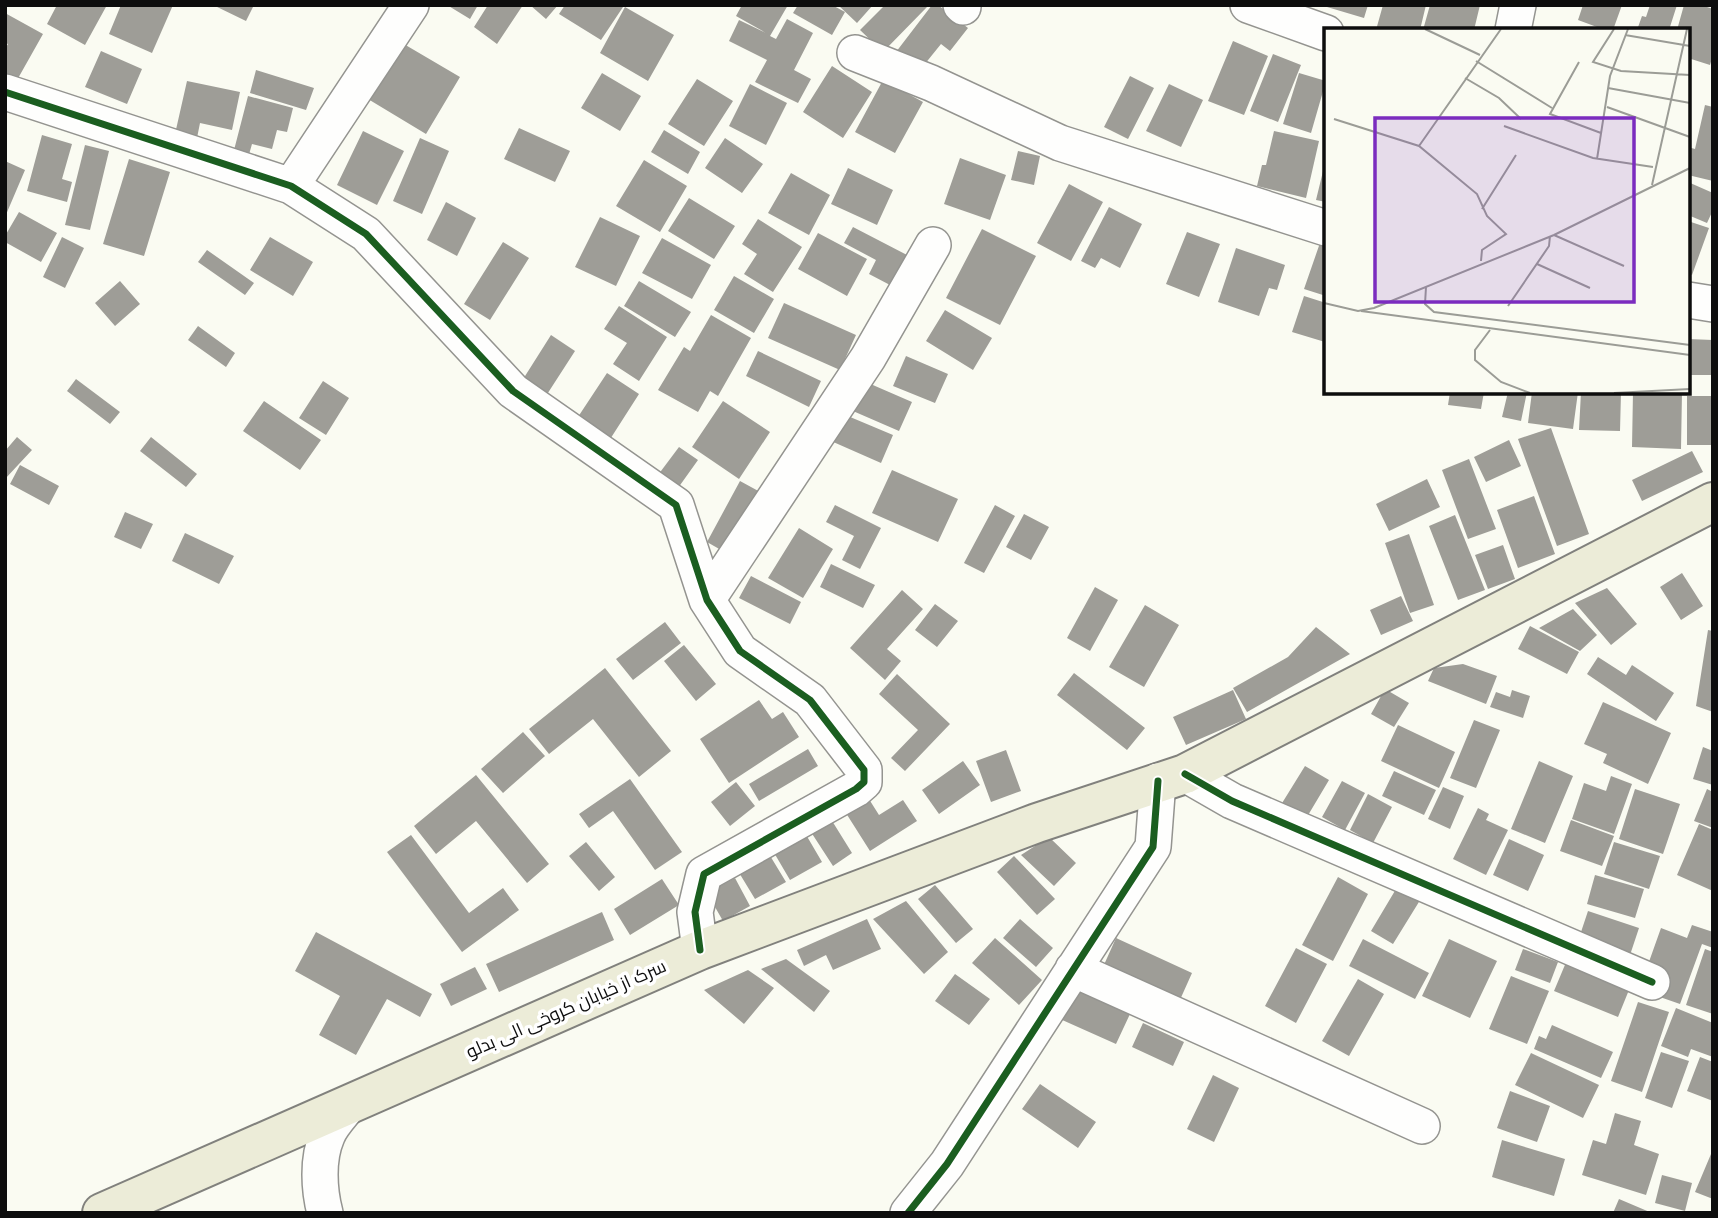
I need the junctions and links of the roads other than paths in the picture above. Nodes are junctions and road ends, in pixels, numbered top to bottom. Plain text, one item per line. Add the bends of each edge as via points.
1 (411, 5) edge
2 (1248, 5) edge
3 (1518, 5) edge
4 (1513, 28) edge
5 (1324, 32) edge
6 (855, 53) dead end
7 (5, 92) edge
8 (291, 186) junction
9 (1324, 227) edge
10 (933, 245) dead end
11 (1690, 300) edge
12 (1713, 304) edge
13 (1713, 502) edge
14 (707, 600) junction
15 (1172, 777) junction
16 (701, 950) junction
17 (1073, 969) junction
18 (1652, 982) dead end
19 (349, 1104) junction
20 (1422, 1126) dead end
21 (102, 1213) edge
22 (326, 1213) edge
23 (908, 1213) edge

1 - 8 street
2 - 5 street
3 - 4 street
6 - 9 street via 1060,143
7 - 8 street
8 - 14 street via 366,234 513,391 676,505
10 - 14 street via 868,358
11 - 12 street
13 - 15 main road, سرک از خیابان کروخی الی بدلو
14 - 16 street via 740,651 810,700 864,769 864,782 704,874 695,912
15 - 16 main road, سرک از خیابان کروخی الی بدلو
15 - 17 street via 1153,847
15 - 18 street
16 - 19 main road, سرک از خیابان کروخی الی بدلو
17 - 20 street
17 - 23 street via 947,1164
19 - 21 main road, سرک از خیابان کروخی الی بدلو
19 - 22 street via 327,1136 321,1164

